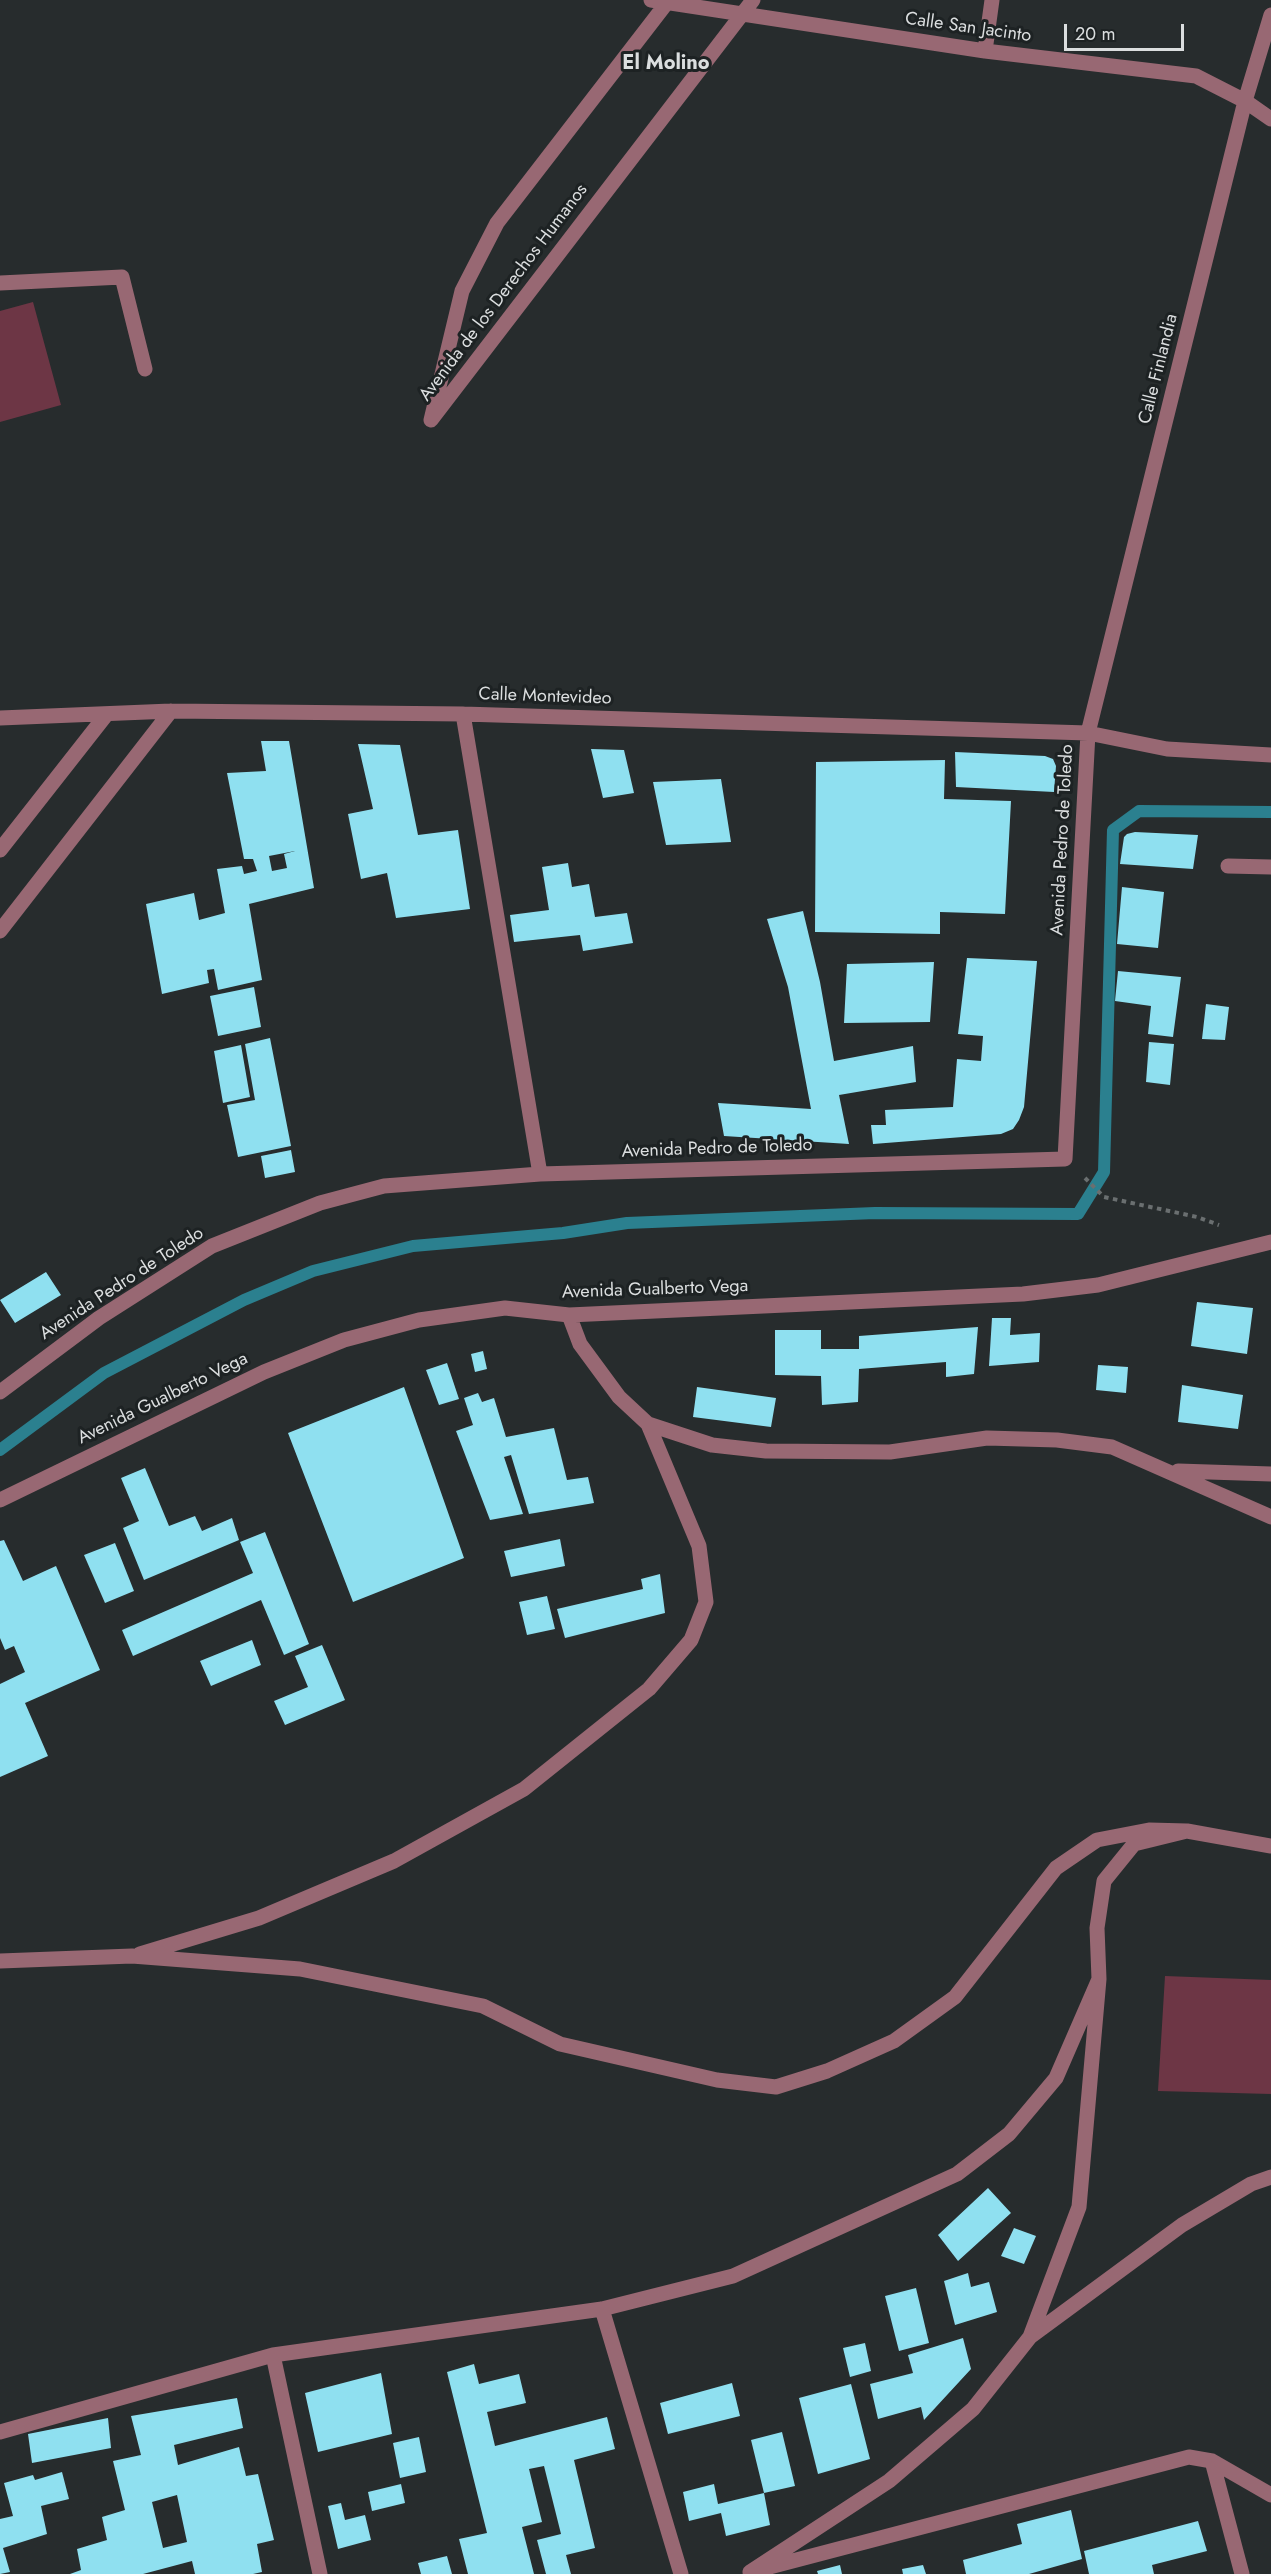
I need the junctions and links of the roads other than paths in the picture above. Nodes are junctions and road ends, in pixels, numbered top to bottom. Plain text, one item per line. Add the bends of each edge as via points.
1 (651, 0) edge
2 (753, 0) edge
3 (992, 0) edge
4 (668, 1) edge
5 (742, 14) junction
6 (1271, 15) edge
7 (985, 51) junction
8 (1245, 101) junction
9 (1271, 118) edge
10 (0, 283) edge
11 (145, 369) dead end
12 (171, 711) junction
13 (463, 714) junction
14 (106, 715) junction
15 (0, 718) edge
16 (1088, 734) junction
17 (1271, 755) edge
18 (0, 850) edge
19 (1228, 866) dead end
20 (1271, 867) edge
21 (0, 931) edge
22 (540, 1174) junction
23 (1268, 1242) edge
24 (569, 1315) junction
25 (0, 1392) edge
26 (648, 1424) junction
27 (1170, 1470) junction
28 (1271, 1474) edge
29 (0, 1500) edge
30 (1271, 1517) edge
31 (1187, 1831) junction
32 (1271, 1846) edge
33 (132, 1956) junction
34 (0, 1961) edge
35 (1099, 1979) junction
36 (1271, 2177) edge
37 (602, 2309) junction
38 (1030, 2337) junction
39 (273, 2355) junction
40 (0, 2432) edge
41 (1212, 2461) junction
42 (1271, 2495) edge
43 (746, 2573) edge
44 (320, 2574) edge
45 (681, 2574) edge
46 (1242, 2574) edge

1 - 4 street, Calle San Jacinto
2 - 5 street, Avenida de los Derechos Humanos
3 - 7 street
4 - 5 street, Calle San Jacinto
4 - 5 street, Avenida de los Derechos Humanos via 497,223 462,291 431,420
5 - 7 street, Calle San Jacinto
6 - 8 street, Calle Finlandia
7 - 8 street, Calle San Jacinto via 1196,76
8 - 9 street, Calle San Jacinto
8 - 16 street, Calle Finlandia
10 - 11 street via 122,276
12 - 13 street, Calle Montevideo
12 - 14 street, Calle Montevideo
12 - 21 street
13 - 16 street, Calle Montevideo
13 - 22 street
14 - 15 street, Calle Montevideo
14 - 18 street
16 - 17 street, Calle Montevideo via 1167,749
16 - 22 street, Avenida Pedro de Toledo via 1065,1159
19 - 20 street
22 - 25 street, Avenida Pedro de Toledo via 384,1186 320,1203 212,1246 99,1318
23 - 24 street, Avenida Gualberto Vega via 1098,1285 1023,1294
24 - 26 street via 580,1344 619,1397
24 - 29 street, Avenida Gualberto Vega via 505,1308 418,1320 344,1340 264,1372
26 - 27 street via 712,1445 766,1451 890,1452 987,1438 1057,1440 1112,1446
26 - 33 street via 699,1546 706,1602 691,1640 649,1689 524,1789 394,1861 259,1918
27 - 28 street
27 - 30 street
31 - 32 street
31 - 33 street via 1149,1830 1097,1840 1056,1868 955,1997 894,2042 827,2071 776,2087 717,2080 560,2044 483,2006 300,1970
31 - 35 street via 1134,1844 1104,1881 1097,1928
33 - 34 street
35 - 37 street via 1056,2078 1009,2134 957,2174 733,2276
35 - 38 street via 1079,2207
36 - 38 street via 1251,2184 1182,2225
37 - 39 street
37 - 45 street
38 - 43 street via 973,2409 889,2481
39 - 40 street
39 - 44 street
41 - 42 street
41 - 43 street via 1189,2457
41 - 46 street

